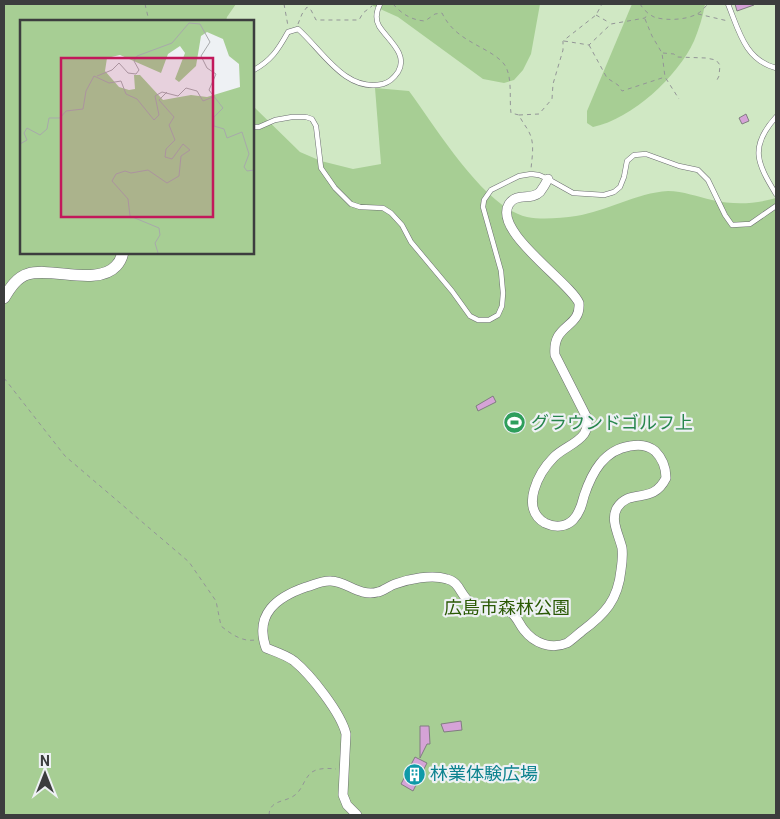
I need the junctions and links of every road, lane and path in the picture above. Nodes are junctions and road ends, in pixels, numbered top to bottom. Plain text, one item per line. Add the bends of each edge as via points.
1 (145, 4) edge
2 (284, 4) edge
3 (374, 4) edge
4 (380, 4) edge
5 (393, 4) edge
6 (602, 4) edge
7 (640, 4) edge
8 (708, 4) edge
9 (728, 4) edge
10 (648, 13) junction
11 (698, 14) junction
12 (596, 15) junction
13 (644, 18) junction
14 (149, 20) edge
15 (736, 23) junction
16 (611, 24) junction
17 (298, 29) junction
18 (288, 32) junction
19 (563, 41) junction
20 (589, 45) junction
21 (662, 53) junction
22 (776, 68) edge
23 (254, 70) edge
24 (665, 77) junction
25 (716, 82) dead end
26 (679, 99) dead end
27 (519, 115) junction
28 (776, 117) edge
29 (254, 128) edge
30 (531, 174) junction
31 (548, 179) junction
32 (776, 194) edge
33 (776, 206) edge
34 (122, 254) edge
35 (4, 298) edge
36 (4, 378) edge
37 (263, 638) junction
38 (345, 769) junction
39 (269, 815) edge
40 (357, 815) edge

1 - 14 path
2 - 18 path
3 - 17 path via 359,20 353,21 316,20 307,7 298,22
4 - 17 lane via 377,13 379,25 396,48 401,61 393,79 384,84 361,84 348,78
5 - 27 path via 415,20 425,21 442,13 455,31 498,58 505,65 511,113
6 - 12 path
7 - 10 path
8 - 11 path
9 - 15 lane
10 - 11 path via 669,19
10 - 13 path
11 - 15 path
12 - 16 path
12 - 19 path
13 - 16 path
13 - 21 path
15 - 22 lane via 753,56
16 - 20 path
17 - 18 lane
18 - 23 lane via 276,53
19 - 20 path
19 - 27 path via 552,99 539,114
20 - 24 path via 607,78 622,91
21 - 24 path
21 - 25 path via 716,60 720,65
24 - 26 path
27 - 30 path via 530,133 533,148
28 - 32 lane via 760,138 759,154 761,166
29 - 30 lane via 292,117 312,119 325,176 351,204 383,208 391,213 470,316 478,320 489,320 498,315 503,293 484,200 491,190
30 - 31 lane
31 - 33 lane via 573,193 604,195 620,187 627,161 634,155 646,154 698,170 708,180 732,224 750,224
31 - 37 street via 534,196 520,196 510,202 507,219 533,256 580,303 577,318 559,334 555,348 588,423 585,433 558,453 543,472 534,490 535,512 546,523 556,526 572,522 598,464 626,447 642,445 654,450 664,462 666,472 658,491 631,497 617,508 615,526 622,550 622,567 619,587 609,606 596,621 558,646 535,641 510,612 470,602 455,582 448,579 419,579 394,584 377,592 362,593 330,580 293,592 274,604 266,618
34 - 35 street via 116,267 106,272 79,276 28,274 17,280
36 - 37 path via 65,456 189,562 216,601 221,626 245,641
37 - 38 street via 266,648 288,656 303,670 338,716 346,734
38 - 39 path via 314,771 295,795 272,806
38 - 40 street via 343,795

